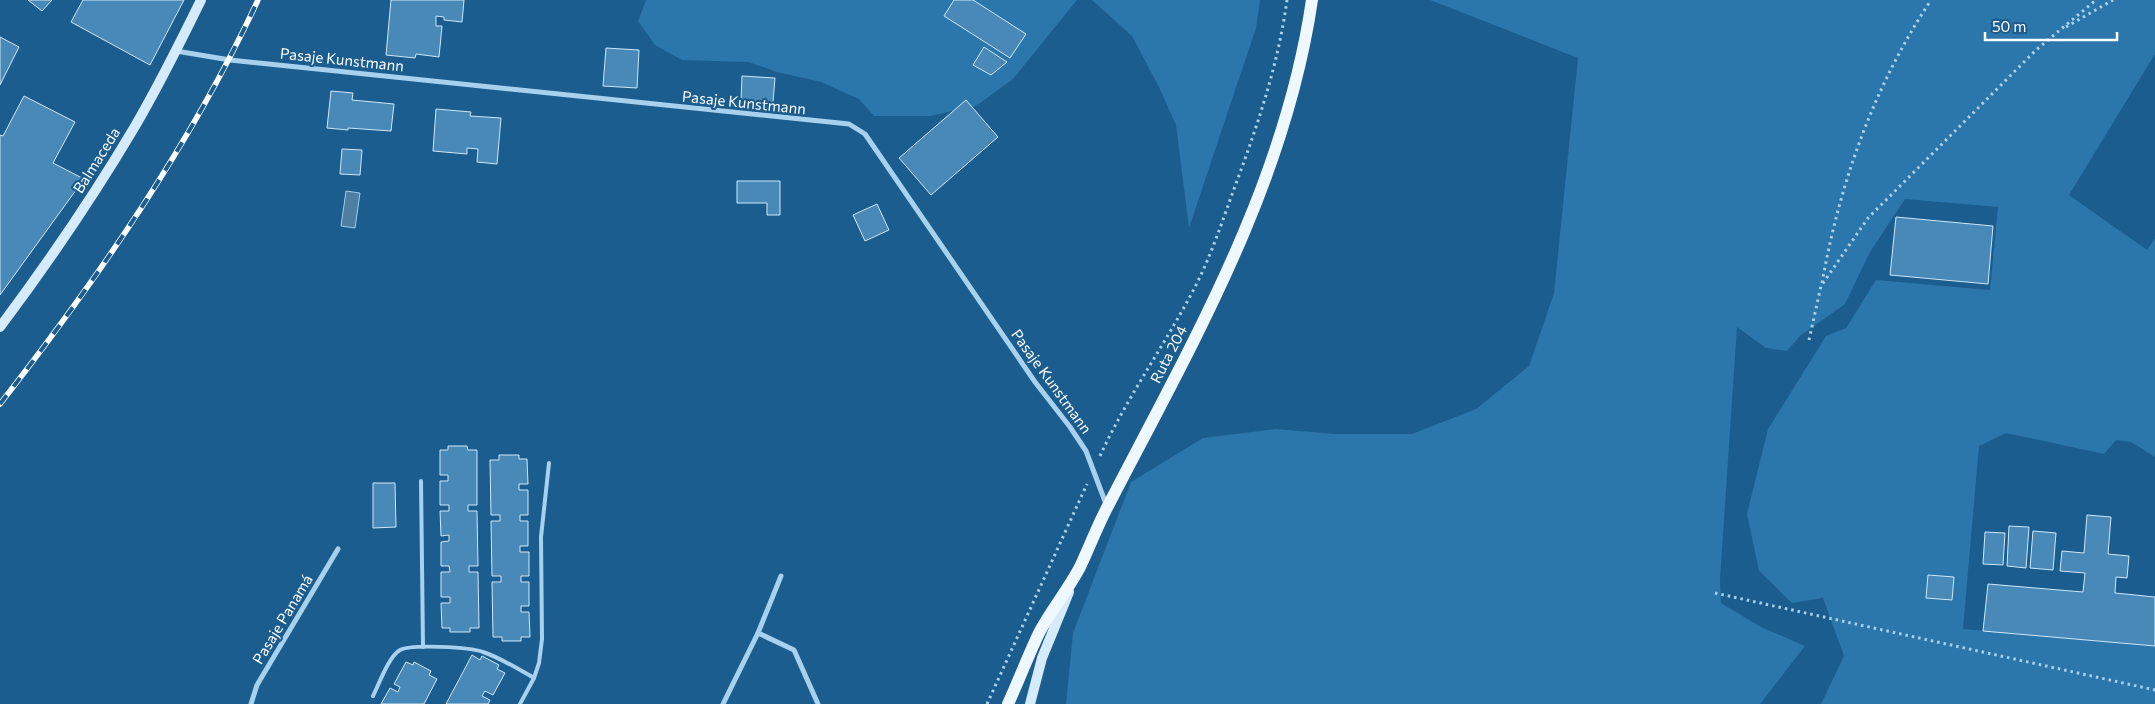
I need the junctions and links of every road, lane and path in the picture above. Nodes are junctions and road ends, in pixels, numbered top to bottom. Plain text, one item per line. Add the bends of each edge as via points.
1 (201, 0) edge
2 (1287, 0) edge
3 (1312, 0) edge
4 (1931, 0) edge
5 (2096, 0) edge
6 (2113, 0) edge
7 (2036, 50) junction
8 (176, 51) junction
9 (1821, 286) junction
10 (0, 327) edge
11 (1809, 340) dead end
12 (549, 463) dead end
13 (1094, 470) junction
14 (421, 482) dead end
15 (1107, 506) junction
16 (338, 549) dead end
17 (1079, 568) junction
18 (781, 576) dead end
19 (1715, 592) dead end
20 (758, 633) junction
21 (423, 647) junction
22 (534, 678) junction
23 (2155, 690) edge
24 (373, 696) dead end
25 (251, 704) edge
26 (520, 704) edge
27 (723, 704) edge
28 (818, 704) edge
29 (987, 704) edge
30 (1008, 704) edge
31 (1030, 704) edge

1 - 8 main road, Balmaceda
2 - 13 path via 1283,32 1261,115 1222,224 1195,287 1115,423
3 - 15 main road, Ruta 204 via 1290,101 1244,236 1220,290
4 - 9 path via 1901,50 1866,124 1839,203
5 - 7 path
6 - 7 path via 2060,31
7 - 9 path via 1868,218
8 - 10 main road, Balmaceda via 94,192
8 - 13 street, Pasaje Kunstmann via 230,60 849,124 865,134 1035,382 1070,427
9 - 11 path
12 - 22 lane via 541,537 542,639
13 - 15 street, Pasaje Kunstmann
13 - 29 path
14 - 21 lane
15 - 17 main road, Ruta 204
16 - 25 street, Pasaje Panamá via 257,685
17 - 30 main road, Ruta 204 via 1040,632
17 - 31 main road via 1042,658
18 - 20 street
19 - 23 path
20 - 27 street
20 - 28 street via 794,650
21 - 22 lane via 482,651
21 - 24 lane via 400,650 392,657
22 - 26 lane

